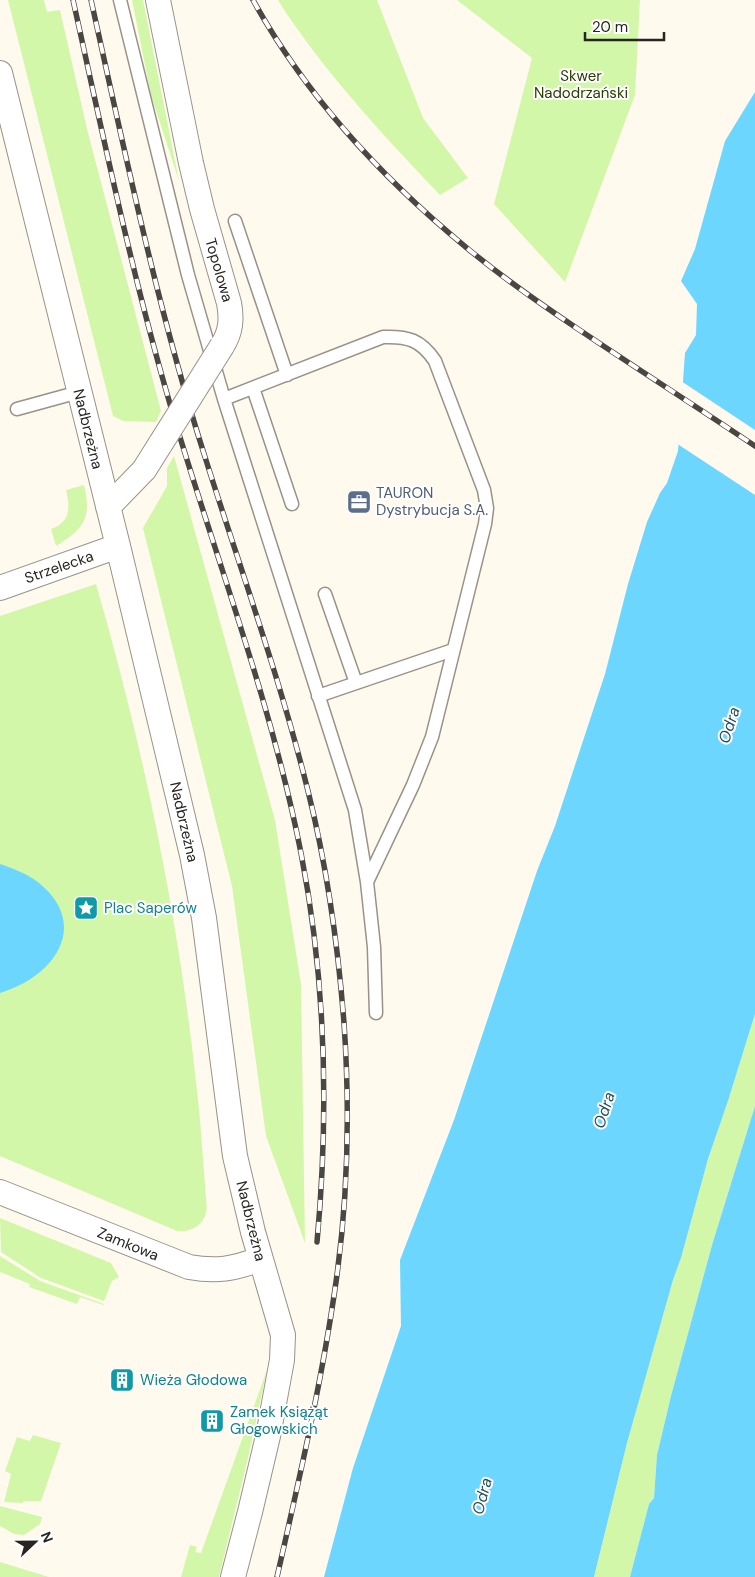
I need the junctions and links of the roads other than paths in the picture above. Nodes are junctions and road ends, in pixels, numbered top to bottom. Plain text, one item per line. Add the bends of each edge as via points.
1 (120, 0) edge
2 (158, 0) edge
3 (0, 73) edge
4 (235, 221) dead end
5 (287, 375) junction
6 (253, 388) junction
7 (79, 392) junction
8 (224, 399) junction
9 (17, 409) dead end
10 (292, 504) dead end
11 (108, 507) junction
12 (118, 546) junction
13 (0, 588) edge
14 (325, 594) dead end
15 (453, 650) junction
16 (356, 683) junction
17 (318, 696) junction
18 (367, 882) junction
19 (376, 1013) dead end
20 (0, 1192) edge
21 (260, 1259) junction
22 (233, 1577) edge

1 - 8 lane via 188,275
2 - 11 street, Topolowa, bridge via 191,163 231,316 228,337 161,443 134,481
3 - 7 street, Nadbrzeżna
4 - 5 lane
5 - 6 lane
5 - 15 lane via 383,337 401,336 416,342 435,361 484,490 487,508
6 - 8 lane
6 - 10 lane
7 - 9 lane
7 - 11 street, Nadbrzeżna
8 - 17 lane
11 - 12 street, Nadbrzeżna
12 - 13 street, Strzelecka
12 - 21 street, Nadbrzeżna via 192,855 204,918 235,1156
14 - 16 lane
15 - 16 lane
15 - 18 lane via 432,736 413,785
16 - 17 lane
17 - 18 lane via 355,810
18 - 19 lane via 374,947
20 - 21 street, Zamkowa via 188,1267 226,1270
21 - 22 street, Nadbrzeżna via 279,1320 284,1352

